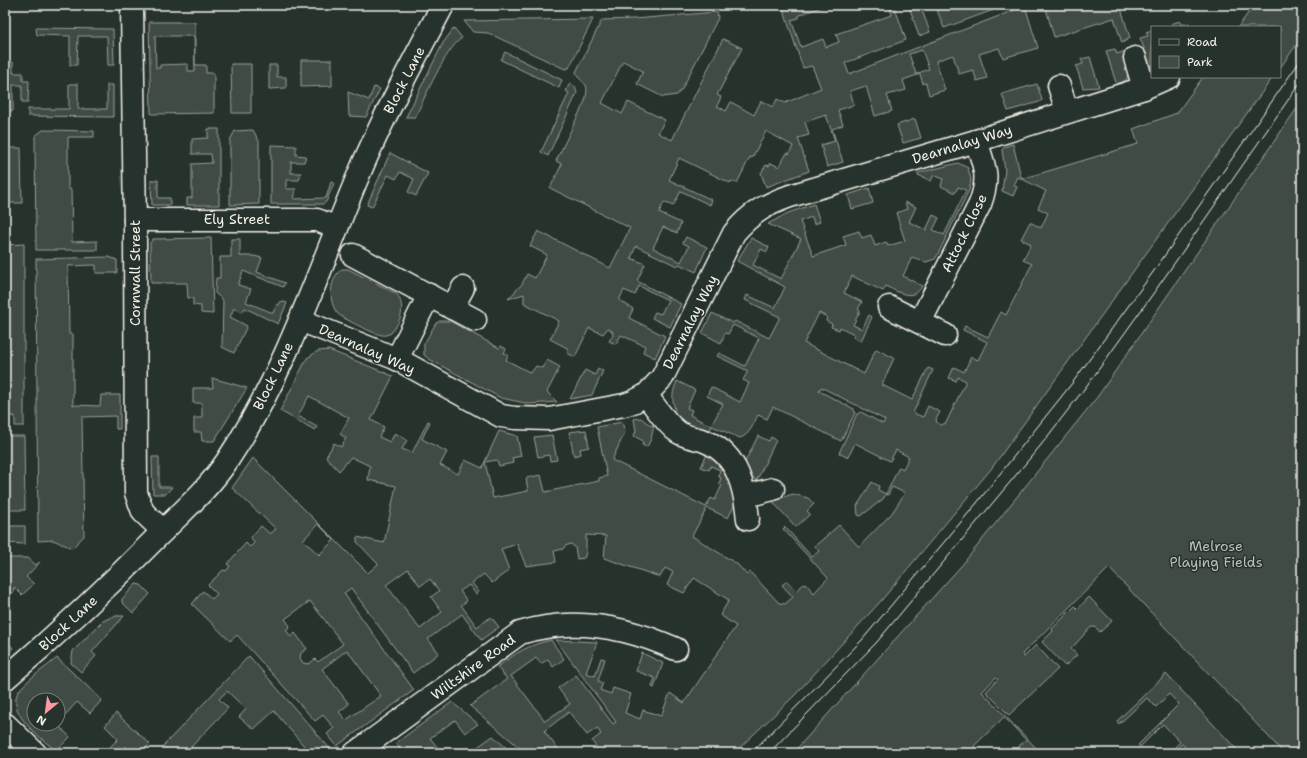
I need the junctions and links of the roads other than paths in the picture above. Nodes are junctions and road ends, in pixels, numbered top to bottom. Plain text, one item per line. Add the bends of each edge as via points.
1 (132, 5) edge
2 (443, 5) edge
3 (1135, 58) dead end
4 (1167, 78) edge
5 (1059, 86) dead end
6 (1144, 88) junction
7 (1067, 111) junction
8 (976, 141) junction
9 (135, 220) junction
10 (337, 228) junction
11 (353, 255) dead end
12 (463, 288) dead end
13 (429, 295) junction
14 (889, 307) dead end
15 (452, 308) junction
16 (300, 320) junction
17 (475, 320) dead end
18 (920, 322) junction
19 (945, 334) dead end
20 (397, 359) junction
21 (646, 395) junction
22 (773, 489) dead end
23 (746, 496) junction
24 (748, 519) dead end
25 (163, 531) junction
26 (676, 649) dead end
27 (5, 679) edge
28 (5, 724) edge
29 (35, 753) edge
30 (355, 753) edge

1 - 9 street, Cornwall Street
2 - 10 street, Block Lane via 378,131
3 - 6 street
4 - 6 street, Dearnalay Way
5 - 7 street
6 - 7 street, Dearnalay Way
7 - 8 street, Dearnalay Way
8 - 18 street, Attock Close via 986,174 986,187 980,204
8 - 21 street, Dearnalay Way via 790,196 756,211 734,234 662,378
9 - 10 street, Ely Street via 318,220
9 - 25 street, Cornwall Street via 136,493 143,512
10 - 16 street, Block Lane
11 - 13 street
12 - 15 street
13 - 15 street
13 - 20 street
14 - 18 street
15 - 17 street
16 - 20 street, Dearnalay Way
16 - 25 street, Block Lane via 262,400 227,460 201,493
18 - 19 street
20 - 21 street, Dearnalay Way via 501,416 549,419 633,402
21 - 23 street via 680,433 708,442 731,460
22 - 23 street
23 - 24 street
25 - 27 street, Block Lane via 48,642
26 - 30 street, Wiltshire Road via 641,635 598,625 551,625 520,633
28 - 29 street

